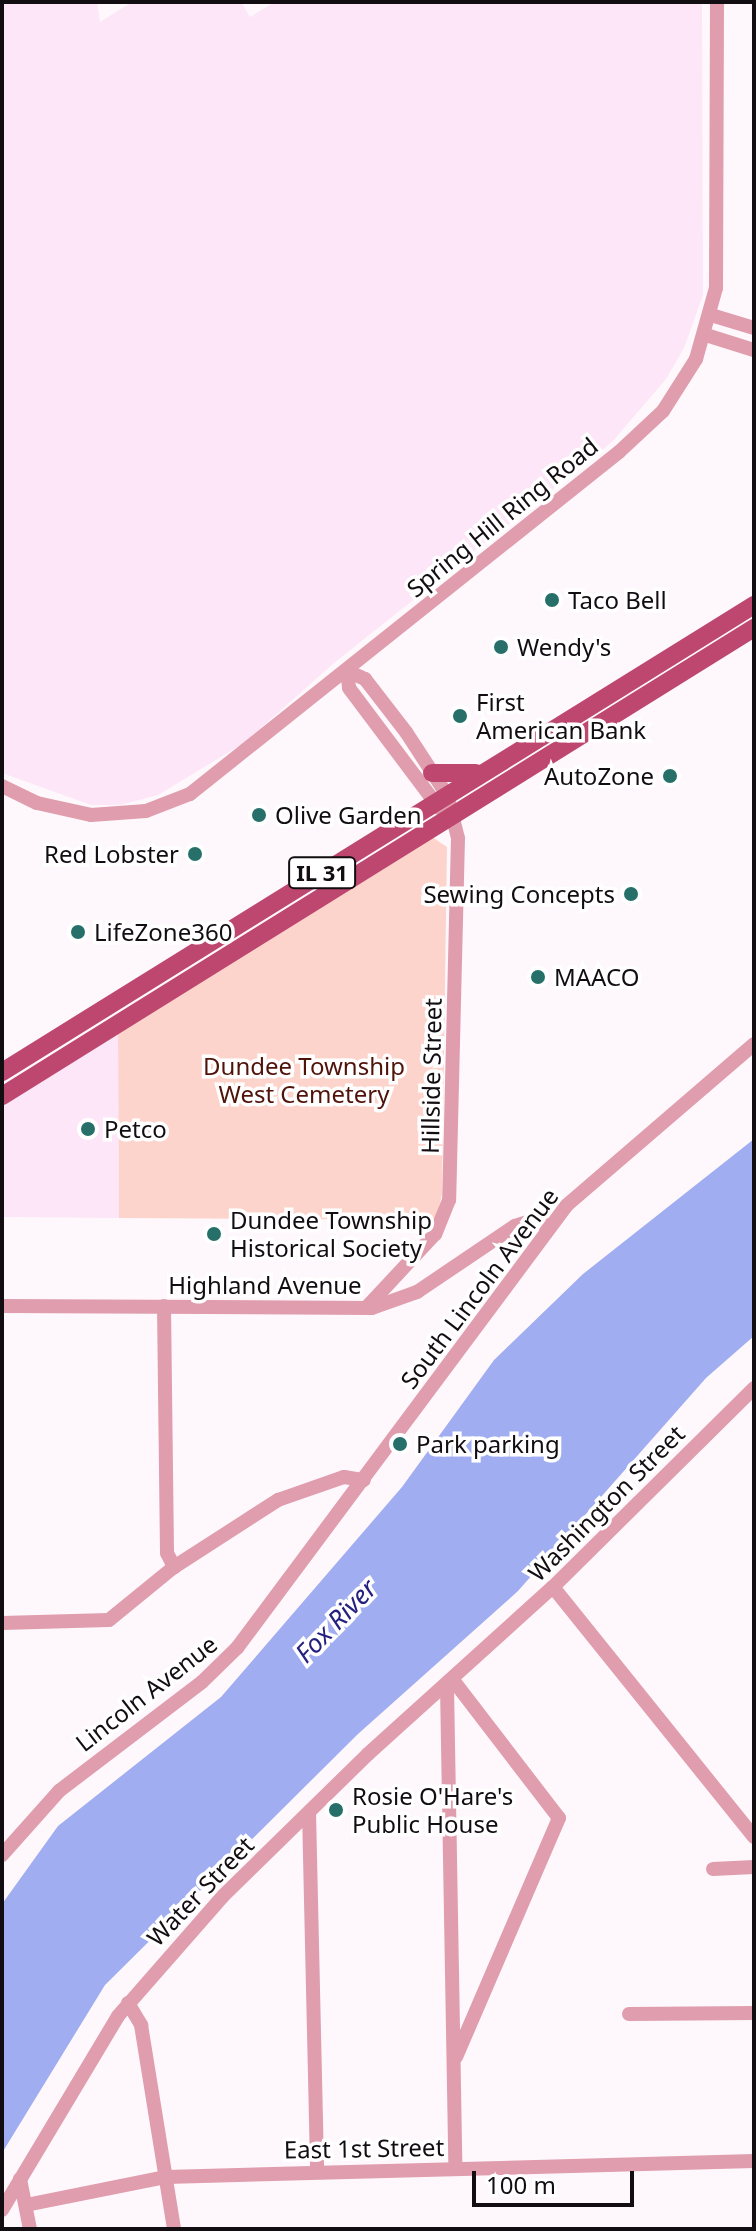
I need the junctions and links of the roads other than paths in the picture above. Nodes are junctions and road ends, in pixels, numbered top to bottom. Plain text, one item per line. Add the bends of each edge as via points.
1 (717, 2) edge
2 (711, 315) junction
3 (754, 328) edge
4 (706, 335) junction
5 (754, 350) edge
6 (754, 605) edge
7 (754, 628) edge
8 (347, 671) junction
9 (483, 772) junction
10 (432, 773) junction
11 (2, 786) edge
12 (440, 799) junction
13 (451, 816) junction
14 (147, 983) junction
15 (157, 999) junction
16 (754, 1044) edge
17 (2, 1072) edge
18 (2, 1096) edge
19 (550, 1227) junction
20 (2, 1306) edge
21 (164, 1306) junction
22 (366, 1308) junction
23 (754, 1388) edge
24 (364, 1480) junction
25 (174, 1567) junction
26 (553, 1587) junction
27 (2, 1623) edge
28 (487, 1648) joint
29 (450, 1683) junction
30 (309, 1812) junction
31 (754, 1837) edge
32 (2, 1855) edge
33 (754, 1867) edge
34 (713, 1869) dead end
35 (128, 2003) junction
36 (754, 2013) edge
37 (629, 2014) dead end
38 (454, 2061) junction
39 (754, 2161) edge
40 (455, 2168) junction
41 (317, 2169) junction
42 (166, 2177) junction
43 (20, 2179) junction
44 (26, 2205) junction
45 (2, 2210) edge
46 (30, 2229) edge
47 (174, 2229) edge

1 - 2 street, Spring Hill Ring Road via 716,269
2 - 3 street
2 - 4 street, Spring Hill Ring Road
4 - 5 street
4 - 8 street, Spring Hill Ring Road via 681,388 642,432
6 - 9 main road, IL 31
7 - 13 main road
8 - 10 street via 365,679
8 - 11 street, Spring Hill Ring Road via 214,778 161,807 83,814 37,803
8 - 12 street via 349,688
9 - 10 main road
9 - 12 main road, IL 31
10 - 12 street
12 - 13 street, Hillside Street
12 - 14 main road, IL 31
13 - 15 main road
13 - 22 street, Hillside Street via 458,838 450,1194 435,1234
14 - 15 main road
14 - 17 main road, IL 31
15 - 18 main road
16 - 19 street, South Lincoln Avenue via 598,1174
19 - 22 street, Highland Avenue via 533,1220 515,1226 410,1296
19 - 24 street, South Lincoln Avenue
20 - 21 street, Highland Avenue
21 - 22 street, Highland Avenue
21 - 25 street via 167,1553
23 - 26 street, Washington Street
24 - 25 street via 344,1477 282,1497
24 - 32 street, Lincoln Avenue via 222,1665 72,1779
25 - 27 street via 109,1620
26 - 28 street, Washington Street
26 - 31 street
28 - 29 street, Water Street
29 - 30 street, Water Street
29 - 38 street
29 - 38 street via 559,1818
30 - 35 street, Water Street via 223,1896
30 - 41 street
33 - 34 street
35 - 42 street via 141,2025
35 - 43 street, Water Street
36 - 37 street
38 - 40 street
39 - 40 street, East 1st Street
40 - 41 street, East 1st Street
41 - 42 street, East 1st Street
42 - 44 street, East 1st Street
42 - 47 street
43 - 44 street
43 - 45 street, Water Street
44 - 46 street

